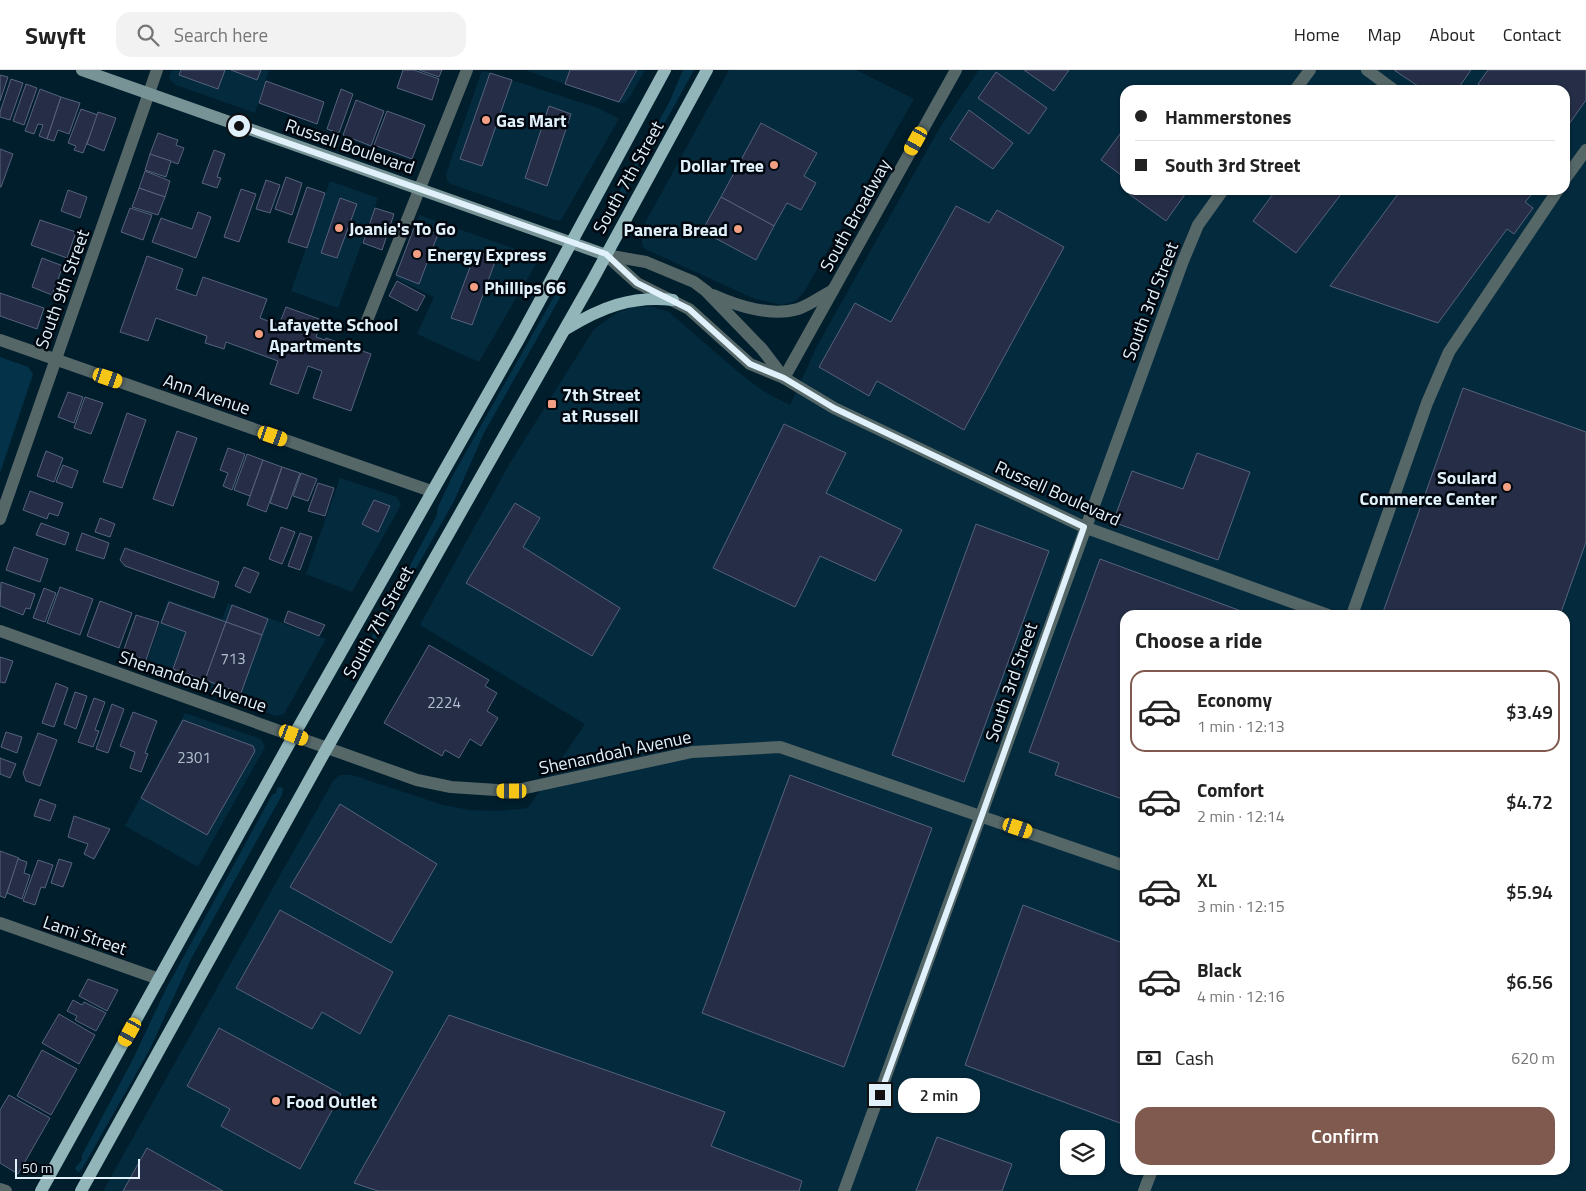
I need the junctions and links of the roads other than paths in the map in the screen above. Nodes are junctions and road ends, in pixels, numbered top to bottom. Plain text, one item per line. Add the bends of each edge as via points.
1 (82, 70) edge
2 (157, 70) edge
3 (467, 70) edge
4 (666, 70) edge
5 (707, 70) edge
6 (956, 70) edge
7 (1310, 70) edge
8 (1367, 70) edge
9 (1300, 85) edge
10 (1387, 85) edge
11 (149, 94) junction
12 (1586, 150) edge
13 (1570, 172) edge
14 (418, 188) junction
15 (1219, 195) edge
16 (1555, 195) edge
17 (571, 243) junction
18 (606, 254) junction
19 (833, 290) junction
20 (706, 291) junction
21 (673, 300) junction
22 (366, 324) dead end
23 (564, 330) junction
24 (0, 340) edge
25 (56, 359) junction
26 (784, 378) junction
27 (431, 491) junction
28 (0, 519) edge
29 (1084, 527) junction
30 (1314, 610) edge
31 (1354, 610) edge
32 (0, 631) edge
33 (294, 735) junction
34 (327, 748) junction
35 (982, 815) junction
36 (1120, 864) edge
37 (0, 923) edge
38 (159, 979) junction
39 (1150, 1175) edge
40 (0, 1189) edge
41 (6, 1191) edge
42 (41, 1191) edge
43 (81, 1191) edge
44 (844, 1191) edge
45 (1144, 1191) edge

1 - 11 main road, Russell Boulevard
2 - 11 street, South 9th Street
3 - 14 street
4 - 17 main road, South 7th Street
5 - 18 main road, South 7th Street
6 - 19 street, South Broadway
7 - 9 street
8 - 10 street
11 - 14 main road, Russell Boulevard
11 - 25 street, South 9th Street
12 - 13 street
14 - 17 main road, Russell Boulevard
14 - 22 street
15 - 29 street, South 3rd Street via 1198,225 1182,261
16 - 31 street via 1449,352 1427,403
17 - 18 main road, Russell Boulevard
17 - 27 main road, South 7th Street
18 - 20 street, Russell Boulevard via 668,270
18 - 21 street, Russell Boulevard via 637,283
18 - 23 main road, South 7th Street
19 - 20 street via 798,308 776,312 729,302
19 - 26 street, South Broadway
20 - 26 street, Russell Boulevard via 762,349
21 - 23 main road via 641,298 626,301 588,315
21 - 26 street, Russell Boulevard via 701,319 750,364
23 - 34 main road, South 7th Street
24 - 25 street, Ann Avenue
25 - 27 street, Ann Avenue
25 - 28 street, South 9th Street
26 - 29 street, Russell Boulevard via 834,408
27 - 33 main road, South 7th Street
29 - 30 street, Russell Boulevard
29 - 35 street, South 3rd Street
32 - 33 street, Shenandoah Avenue
33 - 34 street, Shenandoah Avenue
33 - 38 main road, South 7th Street
34 - 35 street, Shenandoah Avenue via 416,780 451,787 512,791 692,752 780,747
34 - 43 main road, South 7th Street
35 - 36 street, Shenandoah Avenue
35 - 44 street, South 3rd Street
37 - 38 street, Lami Street
38 - 42 main road, South 7th Street
39 - 45 street
40 - 41 street

